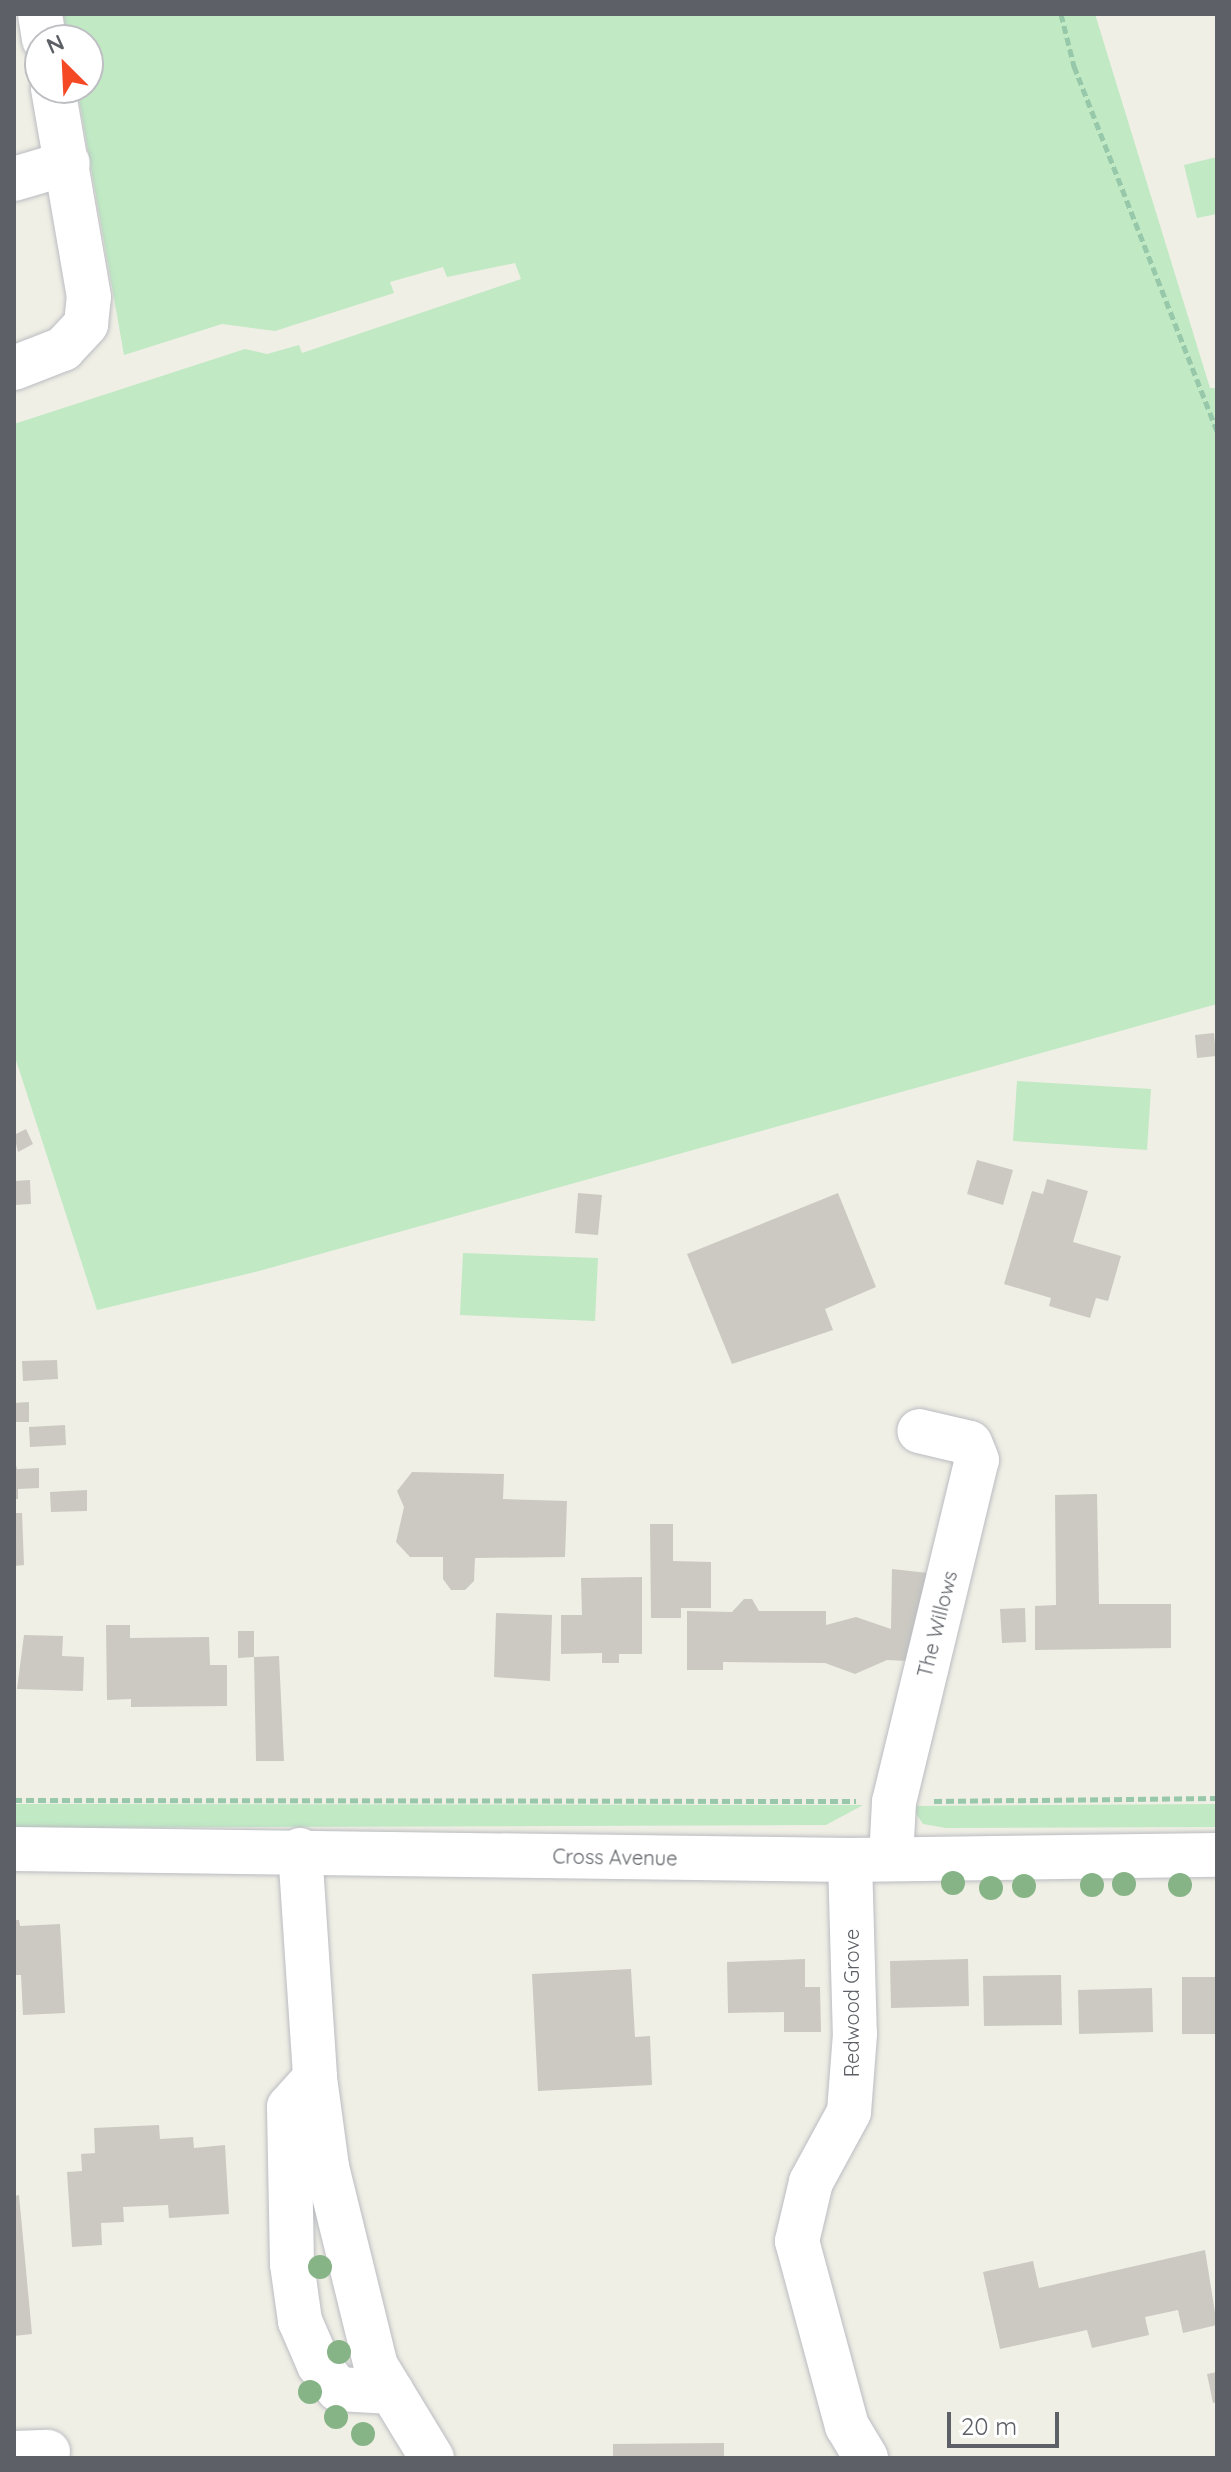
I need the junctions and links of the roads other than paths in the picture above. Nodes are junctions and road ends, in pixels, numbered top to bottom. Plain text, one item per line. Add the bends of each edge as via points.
1 (56, 104) edge
2 (68, 163) junction
3 (14, 179) edge
4 (14, 368) edge
5 (919, 1431) dead end
6 (14, 1849) edge
7 (300, 1850) junction
8 (1217, 1855) edge
9 (870, 1859) junction
10 (315, 2078) junction
11 (392, 2392) junction
12 (432, 2458) edge
13 (866, 2458) edge

1 - 2 street
2 - 3 street
2 - 4 street via 89,297 86,324 63,349
5 - 9 street, The Willows via 970,1443 977,1460 894,1802
6 - 7 street, Cross Avenue
7 - 9 street, Cross Avenue
7 - 10 street
8 - 9 street, Cross Avenue
9 - 13 street, Redwood Grove via 849,2112 811,2182 797,2241 847,2426
10 - 11 street via 327,2167 358,2304 376,2366
10 - 11 street via 289,2107 292,2264 300,2321 319,2365 338,2389
11 - 12 street

